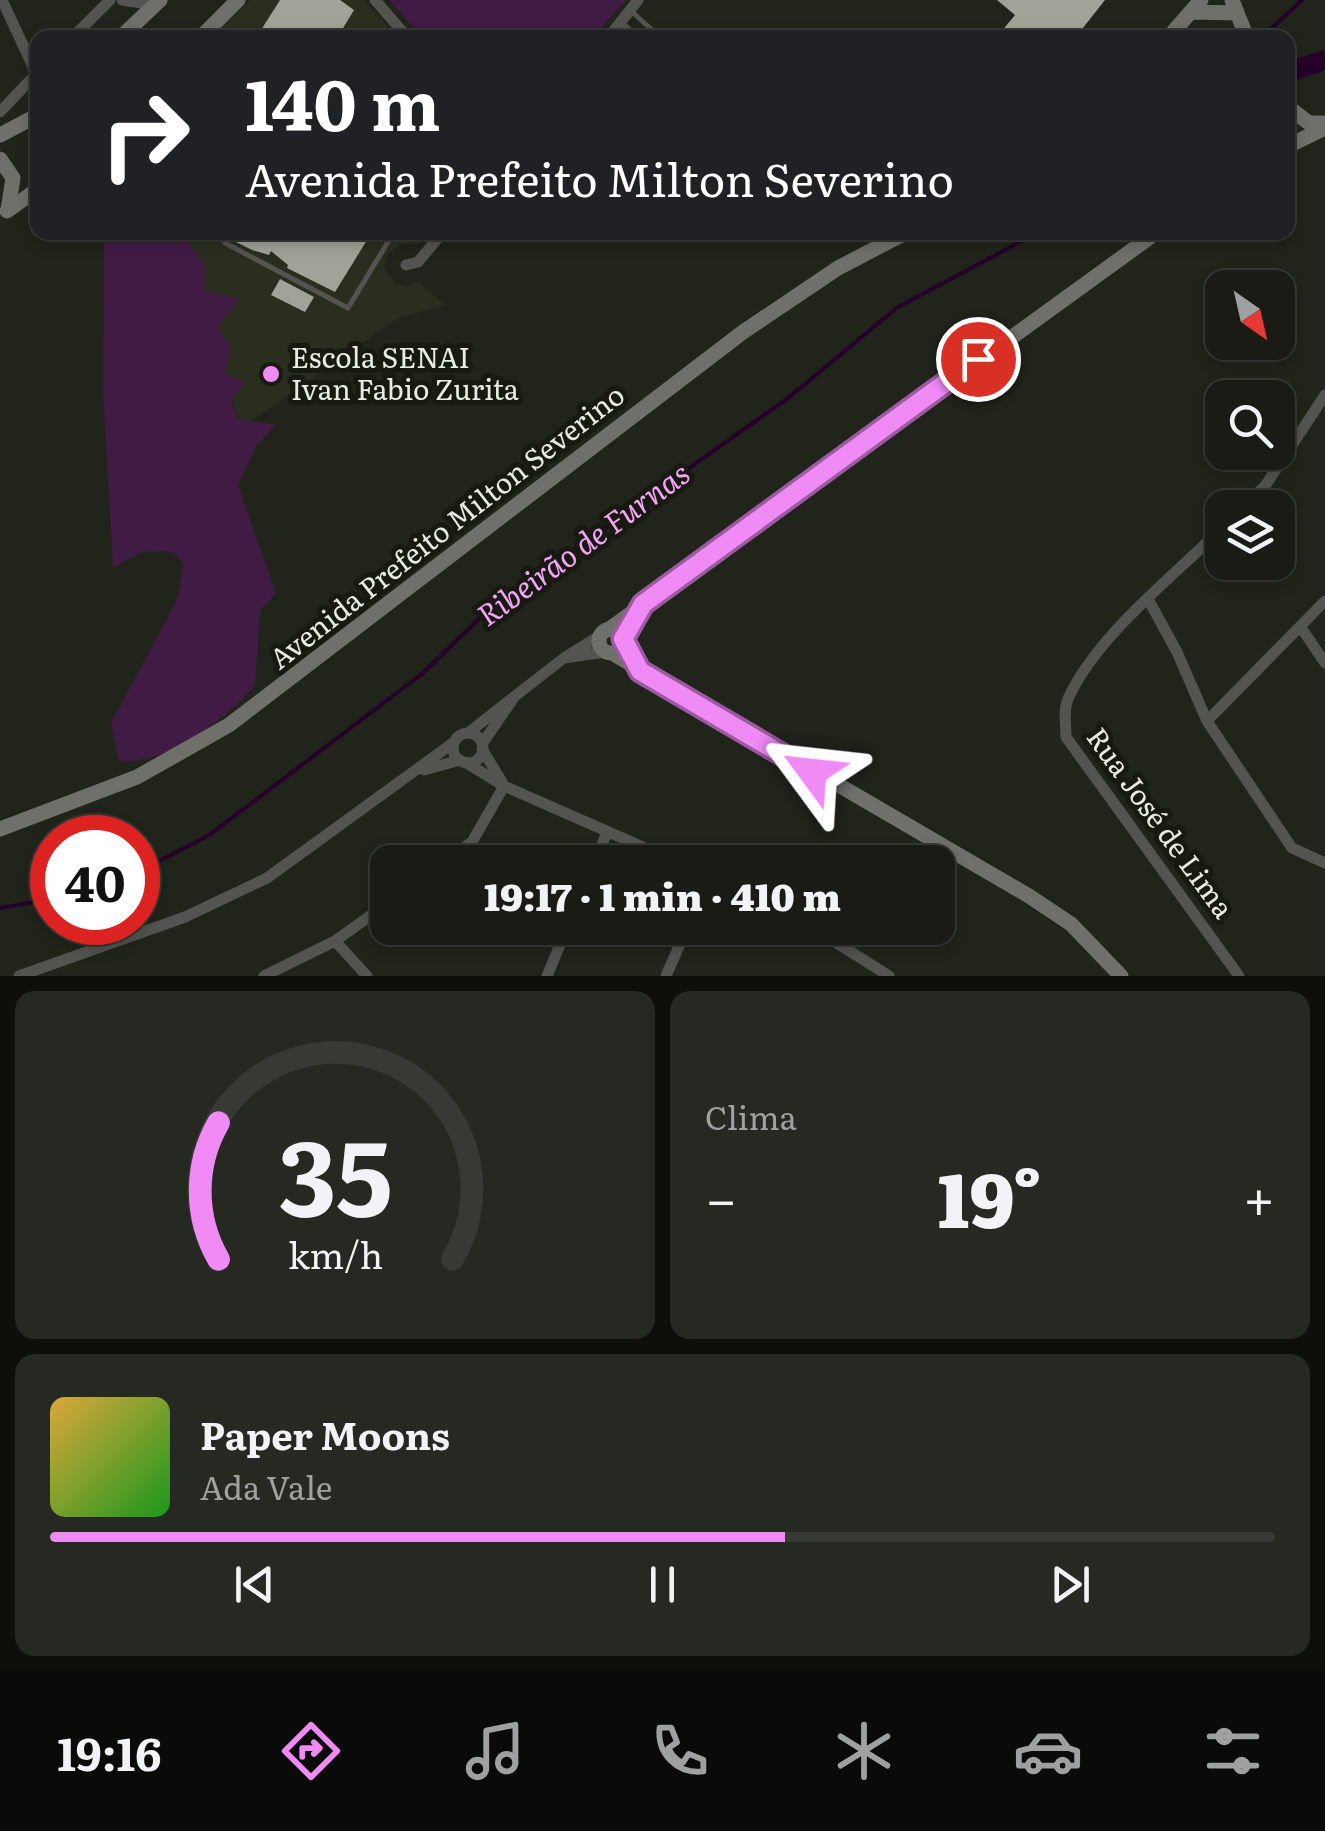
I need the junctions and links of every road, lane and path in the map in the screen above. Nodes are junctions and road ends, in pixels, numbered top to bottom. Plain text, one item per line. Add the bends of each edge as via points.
1 (2, 0) edge
2 (110, 0) edge
3 (122, 0) edge
4 (238, 0) edge
5 (374, 0) edge
6 (158, 2) edge
7 (634, 5) edge
8 (1197, 6) edge
9 (1234, 6) edge
10 (621, 22) junction
11 (80, 30) edge
12 (128, 30) edge
13 (208, 30) edge
14 (401, 30) edge
15 (614, 30) edge
16 (630, 30) edge
17 (654, 30) edge
18 (1175, 30) edge
19 (1244, 30) edge
20 (30, 58) edge
21 (30, 80) edge
22 (0, 112) edge
23 (1295, 112) edge
24 (30, 119) edge
25 (1325, 126) edge
26 (0, 135) edge
27 (1295, 142) edge
28 (0, 159) edge
29 (30, 195) edge
30 (4, 213) edge
31 (389, 240) edge
32 (437, 240) edge
33 (892, 240) edge
34 (1147, 240) edge
35 (225, 243) dead end
36 (406, 266) dead end
37 (1325, 395) edge
38 (1260, 490) edge
39 (1205, 544) edge
40 (1148, 599) junction
41 (1325, 601) edge
42 (643, 604) junction
43 (1302, 628) junction
44 (604, 632) junction
45 (616, 647) junction
46 (564, 658) junction
47 (1325, 663) edge
48 (514, 696) junction
49 (1208, 721) junction
50 (468, 733) junction
51 (454, 743) junction
52 (482, 747) junction
53 (462, 761) junction
54 (420, 771) junction
55 (504, 786) junction
56 (0, 828) edge
57 (606, 833) junction
58 (468, 845) edge
59 (601, 845) edge
60 (635, 845) edge
61 (1325, 863) edge
62 (370, 916) edge
63 (335, 941) junction
64 (561, 945) edge
65 (680, 945) edge
66 (840, 945) edge
67 (19, 976) edge
68 (264, 976) edge
69 (368, 976) edge
70 (547, 976) edge
71 (666, 976) edge
72 (889, 976) edge
73 (1122, 976) edge
74 (1240, 976) edge

1 - 20 street
2 - 11 street
3 - 6 street
4 - 13 main road
5 - 14 street
6 - 12 main road
7 - 10 street
7 - 17 lane
8 - 9 main road
8 - 18 main road
9 - 19 main road
10 - 15 street
10 - 16 lane
21 - 22 street
23 - 25 main road
24 - 26 main road
25 - 27 main road
28 - 30 main road via 13,178
29 - 30 main road
31 - 35 lane via 348,308
32 - 36 street
33 - 56 main road, Avenida Prefeito Milton Severino via 743,332 229,725 174,760
34 - 42 main road
37 - 38 street
39 - 40 street, Rua José de Lima
40 - 49 street
40 - 74 street, Rua José de Lima via 1086,669 1066,703 1066,737
41 - 43 street
42 - 44 main road
42 - 45 main road
43 - 47 street
43 - 49 street
44 - 45 main road via 619,632
44 - 46 street
45 - 46 street
45 - 73 main road via 640,671 1029,896 1070,924
46 - 48 street
48 - 50 street
48 - 52 street
49 - 61 street via 1292,848
50 - 51 street
50 - 52 street
51 - 53 street
51 - 54 street
52 - 53 street via 474,761
52 - 55 street
53 - 54 street
53 - 55 street
54 - 67 street via 267,878 185,917
55 - 57 street
55 - 58 street
57 - 59 street
57 - 60 street
62 - 63 street
63 - 68 street
63 - 69 street
64 - 70 street
65 - 71 street
66 - 72 street

